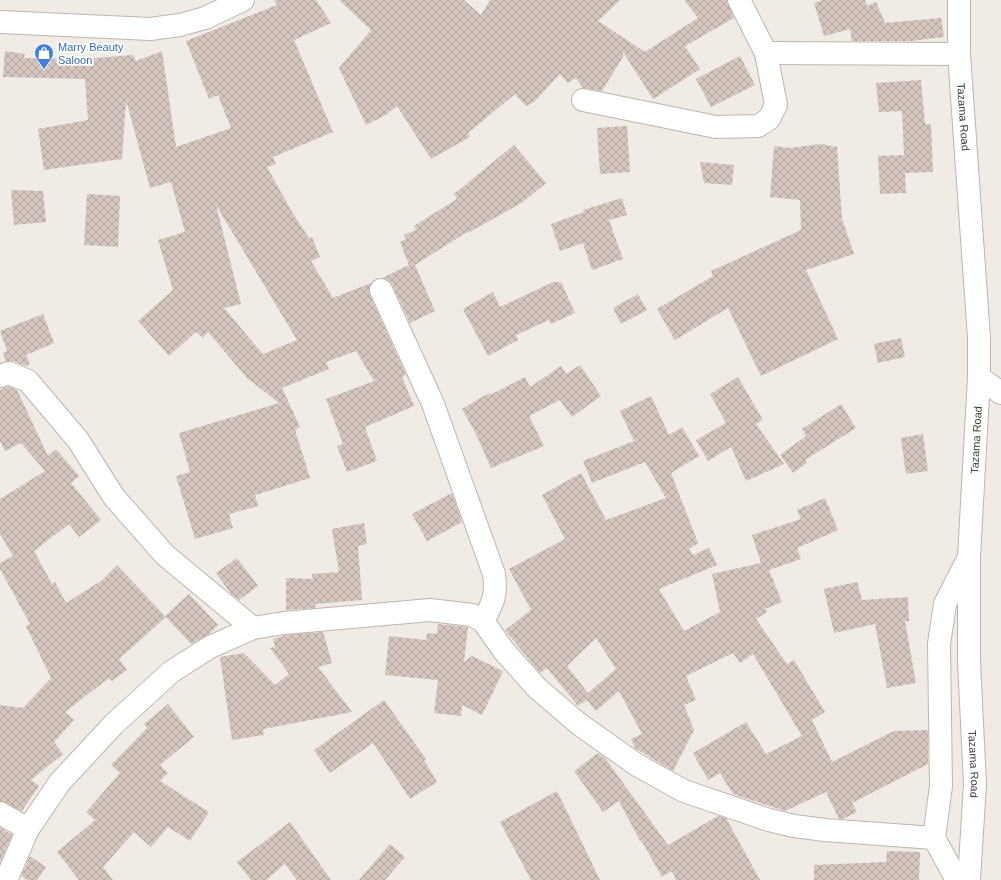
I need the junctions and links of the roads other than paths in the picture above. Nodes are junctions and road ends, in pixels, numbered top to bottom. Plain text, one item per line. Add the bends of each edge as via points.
1 (243, 0) edge
2 (738, 0) edge
3 (959, 0) edge
4 (0, 22) edge
5 (766, 53) junction
6 (959, 54) junction
7 (583, 100) dead end
8 (381, 290) dead end
9 (0, 376) edge
10 (979, 378) junction
11 (1001, 393) edge
12 (969, 557) junction
13 (483, 621) junction
14 (253, 628) junction
15 (0, 813) edge
16 (28, 829) junction
17 (934, 838) junction
18 (6, 880) edge
19 (957, 880) edge
20 (969, 880) edge

1 - 4 street via 205,18 150,29
2 - 5 street
3 - 6 street, Tazama Road
5 - 6 street
5 - 7 street via 776,105 769,119 758,126 716,127
6 - 10 street, Tazama Road via 979,330
8 - 13 street via 433,404 494,574 494,601
9 - 14 street via 9,373 28,381 78,440 114,497 165,555
10 - 11 street
10 - 12 street, Tazama Road
12 - 17 street via 945,604 939,644 941,786
12 - 20 street, Tazama Road via 969,662 975,784
13 - 14 street via 472,615 430,610
13 - 17 street via 504,651 537,688 638,765 684,791 794,826
14 - 16 street via 210,647 171,672 114,724 60,782
15 - 16 street
16 - 18 street
17 - 19 street

